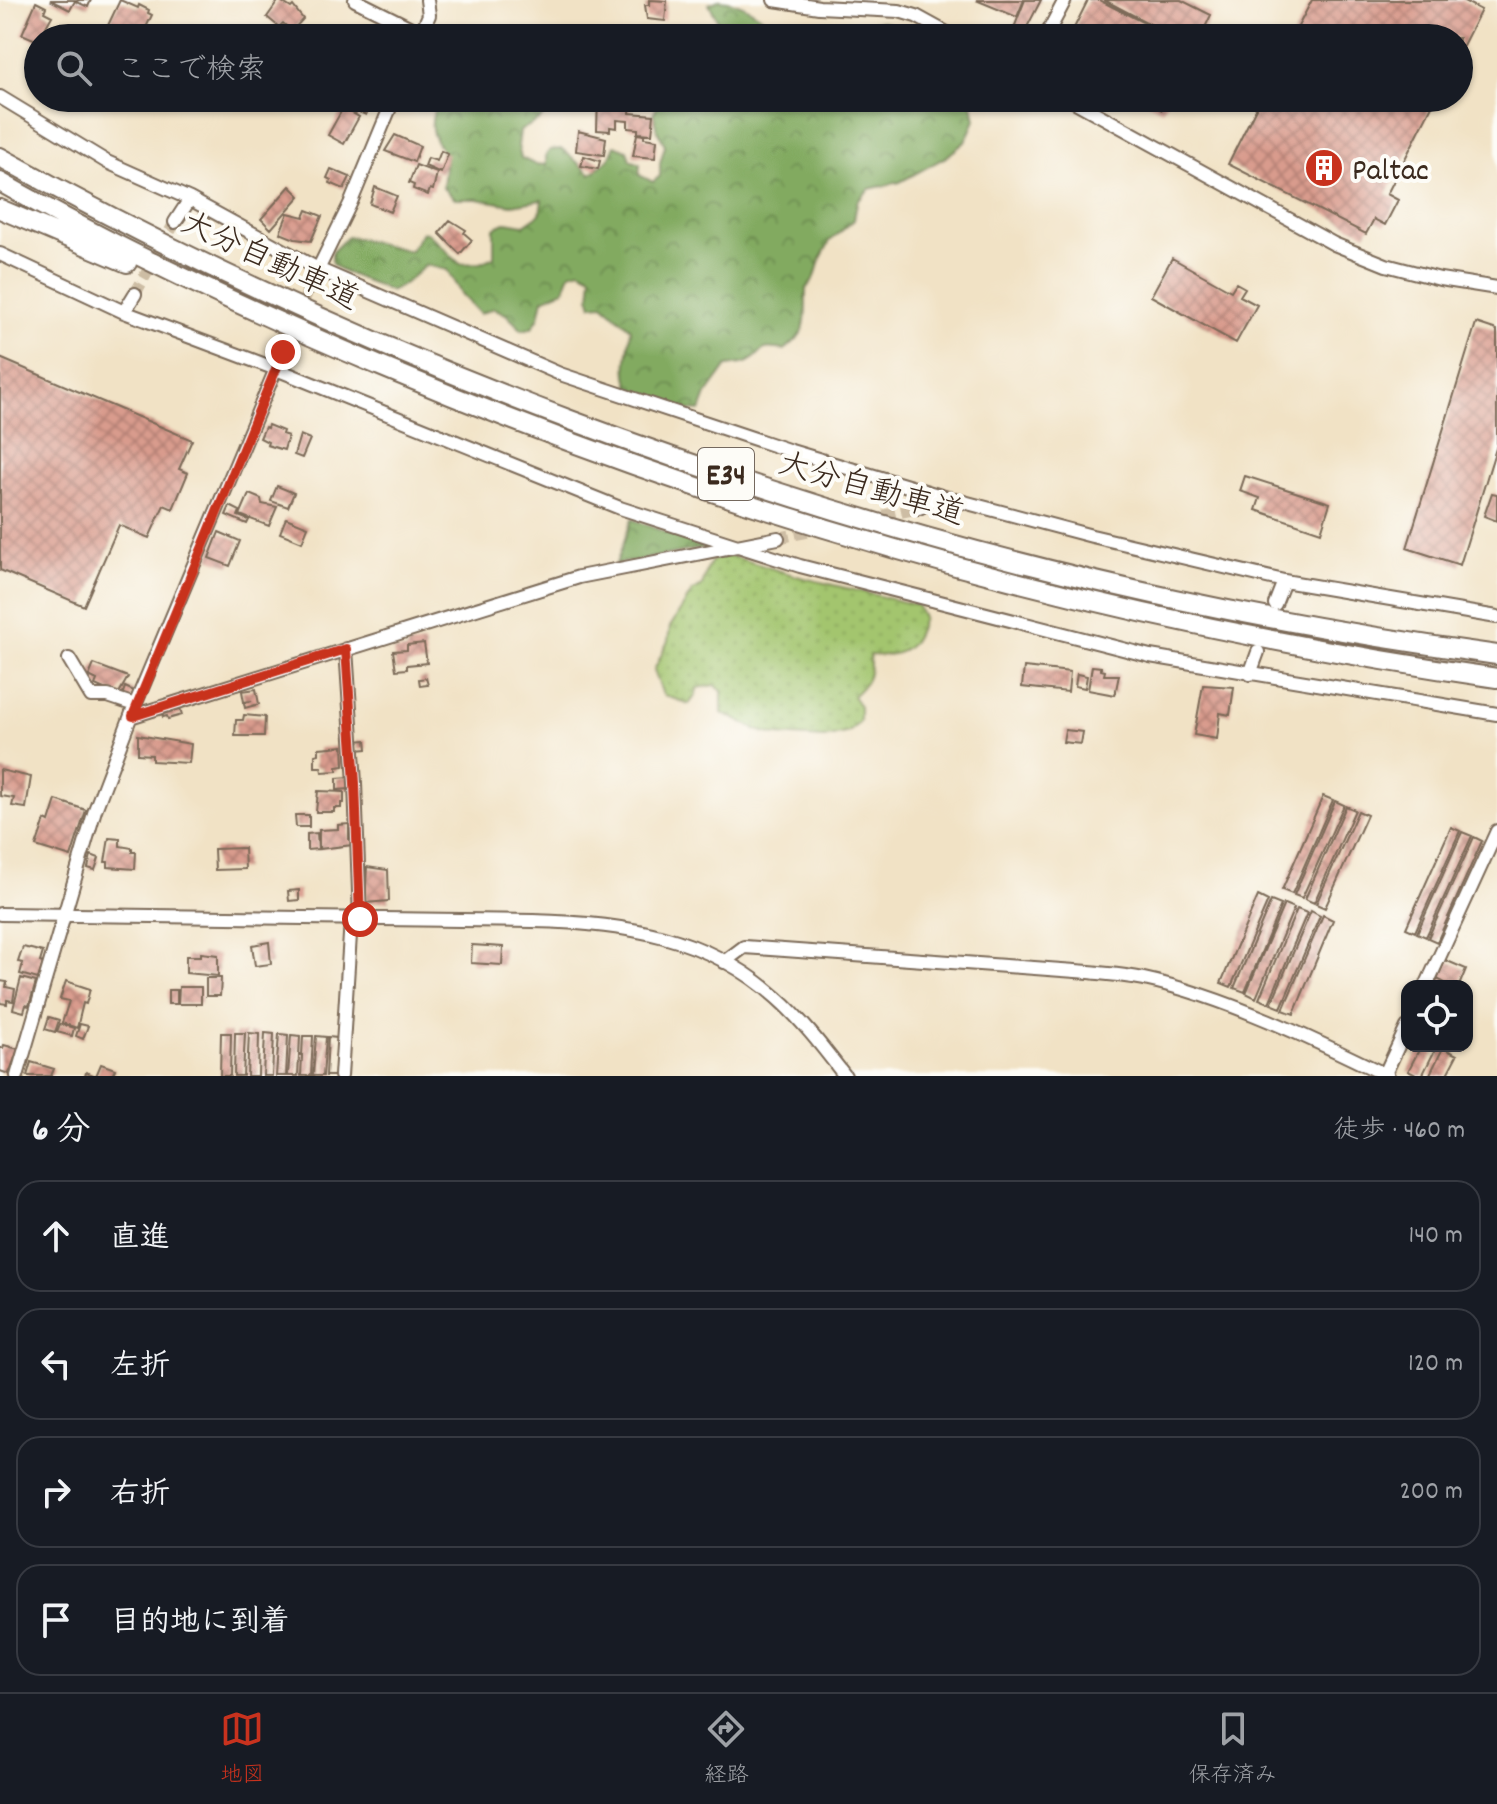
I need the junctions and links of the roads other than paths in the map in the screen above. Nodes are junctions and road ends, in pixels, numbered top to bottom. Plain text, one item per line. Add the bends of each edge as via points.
1 (355, 0) edge
2 (427, 0) edge
3 (438, 0) edge
4 (774, 0) edge
5 (1065, 0) edge
6 (429, 15) junction
7 (398, 24) edge
8 (425, 24) edge
9 (931, 24) edge
10 (1052, 24) edge
11 (0, 97) edge
12 (24, 112) edge
13 (25, 112) edge
14 (388, 112) edge
15 (1094, 112) edge
16 (0, 157) edge
17 (0, 182) edge
18 (190, 199) junction
19 (0, 209) edge
20 (175, 222) tunnel mouth
21 (0, 254) edge
22 (318, 269) junction
23 (309, 288) tunnel mouth
24 (1497, 288) edge
25 (135, 294) tunnel mouth
26 (124, 312) junction
27 (282, 324) junction
28 (283, 352) tunnel mouth
29 (276, 369) junction
30 (941, 496) junction
31 (919, 508) tunnel mouth
32 (778, 538) tunnel mouth
33 (742, 546) junction
34 (1284, 581) junction
35 (1275, 604) dead end
36 (1497, 617) edge
37 (346, 649) junction
38 (1258, 652) dead end
39 (1497, 655) edge
40 (69, 659) dead end
41 (1250, 674) junction
42 (1497, 678) edge
43 (134, 710) junction
44 (1497, 714) edge
45 (1497, 831) edge
46 (0, 914) edge
47 (65, 916) junction
48 (355, 919) junction
49 (724, 962) junction
50 (1429, 980) edge
51 (1401, 1041) edge
52 (17, 1076) edge
53 (341, 1076) edge
54 (845, 1076) edge
55 (1386, 1076) edge

1 - 7 street
2 - 6 street
3 - 6 street
4 - 9 street via 899,11
5 - 10 street
6 - 8 street
11 - 12 street
13 - 18 street via 107,162
14 - 22 street
15 - 24 street via 1334,244 1386,265
16 - 39 highway, 大分自動車道 / E34 via 158,239 353,330 591,427 739,479 898,528 1176,599
17 - 27 highway, 大分自動車道 / E34 via 110,242
18 - 20 street
18 - 22 street
19 - 27 highway
21 - 26 street
22 - 23 street
22 - 30 street via 560,374
25 - 26 street
26 - 29 street
27 - 42 highway, 大分自動車道 / E34 via 583,448 892,549 1170,620 1376,661
28 - 29 street
29 - 33 street via 620,508
29 - 43 street
30 - 31 street
30 - 34 street
32 - 33 street
33 - 37 street via 579,577
33 - 41 street via 1044,630
34 - 35 street
34 - 36 street
37 - 43 street
37 - 48 street via 355,783
38 - 41 street
40 - 43 street via 91,696 108,696
41 - 44 street
43 - 47 street via 95,810
45 - 50 street
46 - 47 street
47 - 48 street
47 - 52 street
48 - 49 street via 613,924 653,932
48 - 53 street
49 - 54 street via 778,998
49 - 55 street via 744,947 1142,979 1261,1019
51 - 55 street

